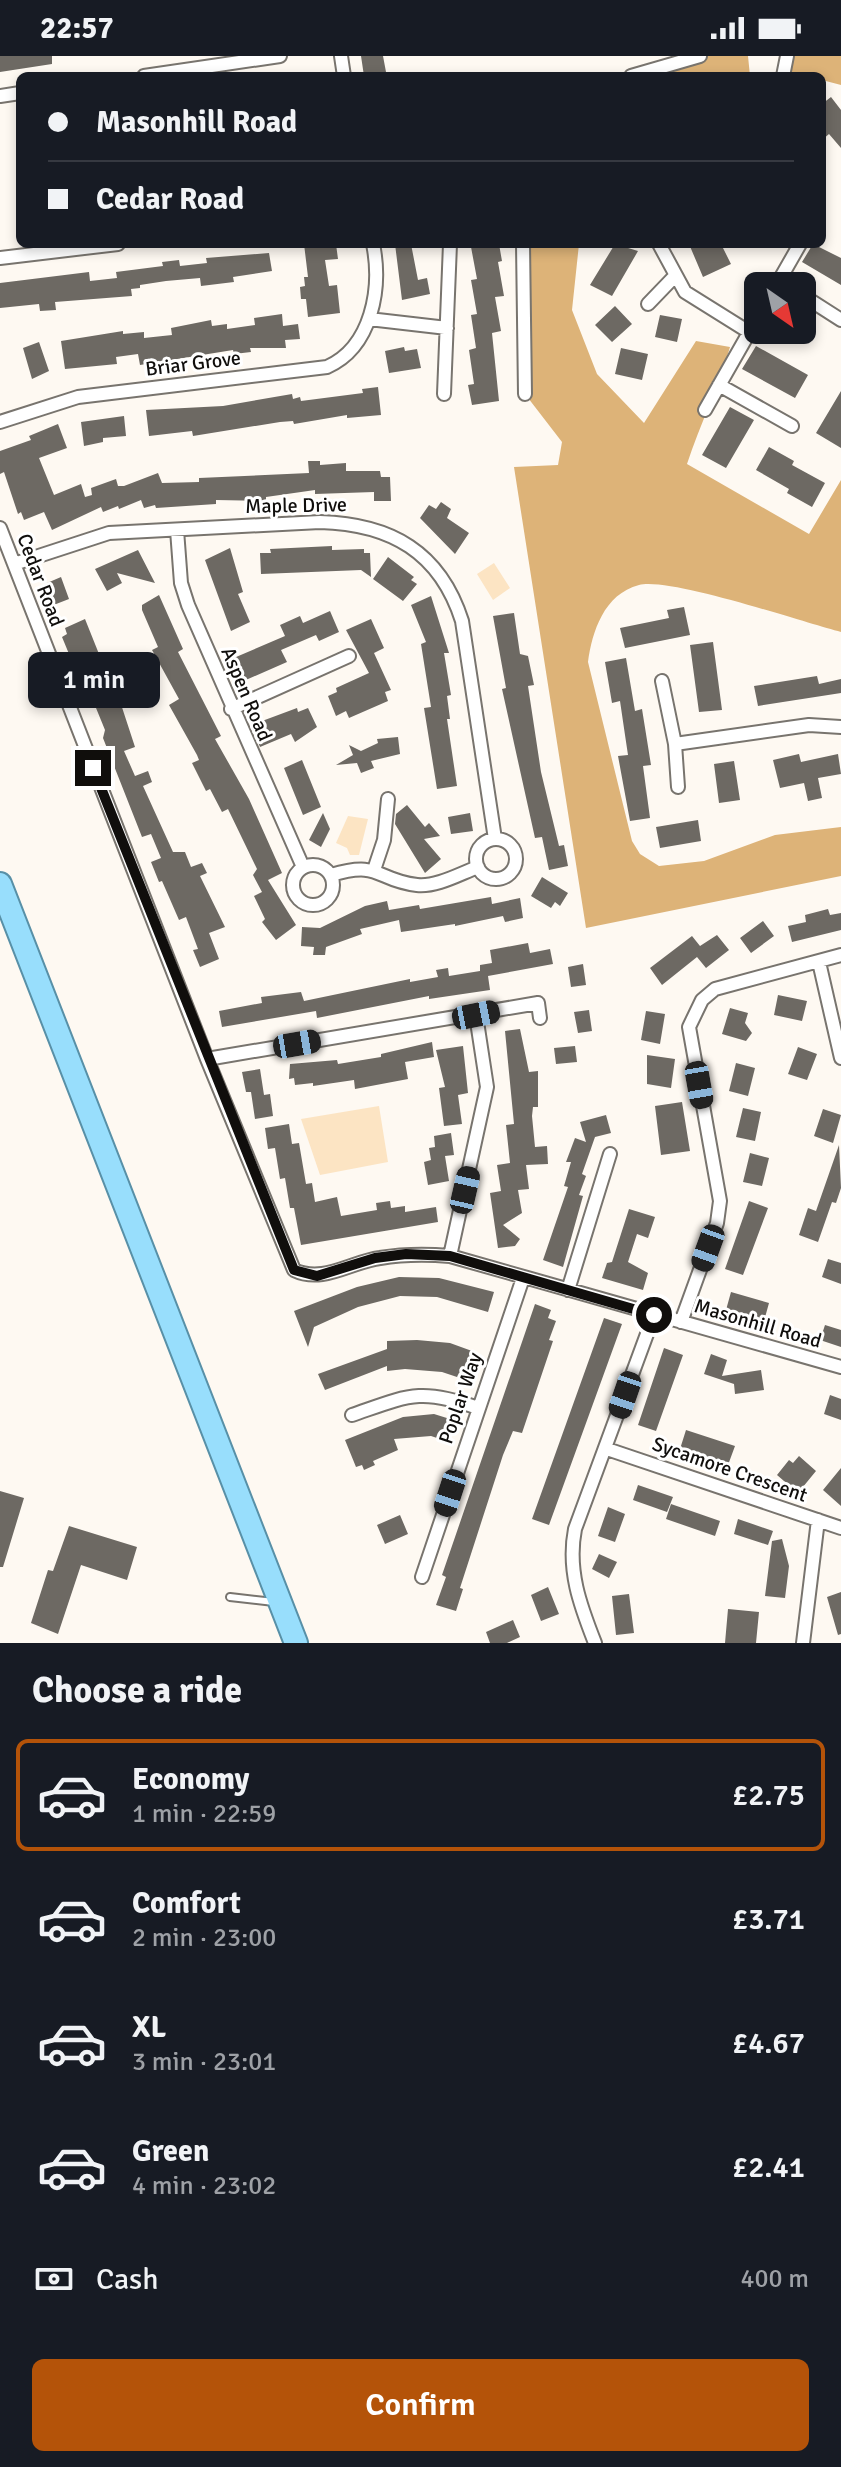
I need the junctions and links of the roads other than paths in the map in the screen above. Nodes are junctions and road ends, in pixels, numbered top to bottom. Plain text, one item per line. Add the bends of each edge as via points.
1 (280, 56) edge
2 (700, 56) edge
3 (193, 63) edge
4 (159, 72) edge
5 (645, 72) edge
6 (84, 248) edge
7 (373, 248) edge
8 (450, 248) edge
9 (523, 248) edge
10 (661, 248) edge
11 (798, 248) edge
12 (0, 258) edge
13 (787, 272) edge
14 (674, 277) junction
15 (648, 304) dead end
16 (816, 304) edge
17 (369, 319) junction
18 (841, 320) edge
19 (447, 328) junction
20 (744, 329) edge
21 (744, 341) edge
22 (719, 385) junction
23 (444, 394) dead end
24 (525, 394) dead end
25 (705, 410) dead end
26 (0, 422) edge
27 (792, 426) dead end
28 (0, 528) edge
29 (177, 530) junction
30 (14, 564) junction
31 (349, 656) dead end
32 (662, 681) dead end
33 (231, 709) junction
34 (841, 727) edge
35 (675, 744) junction
36 (678, 787) dead end
37 (388, 799) dead end
38 (495, 839) junction
39 (303, 867) junction
40 (478, 867) junction
41 (374, 870) junction
42 (331, 875) junction
43 (0, 884) edge
44 (841, 955) edge
45 (819, 962) junction
46 (476, 1015) junction
47 (540, 1018) dead end
48 (841, 1058) edge
49 (207, 1059) junction
50 (610, 1154) dead end
51 (450, 1256) junction
52 (294, 1270) joint
53 (523, 1278) junction
54 (568, 1290) junction
55 (654, 1315) junction
56 (681, 1322) junction
57 (841, 1367) edge
58 (478, 1408) junction
59 (352, 1415) dead end
60 (607, 1449) junction
61 (818, 1520) junction
62 (841, 1528) edge
63 (422, 1577) dead end
64 (230, 1597) dead end
65 (280, 1603) junction
66 (590, 1642) edge
67 (296, 1643) edge
68 (803, 1643) edge

1 - 3 street
2 - 5 street
3 - 4 street
6 - 12 street
7 - 17 street, Briar Grove via 375,295
8 - 19 street
9 - 24 street
10 - 14 street
11 - 13 street
14 - 15 street
14 - 20 street via 685,292
16 - 18 street
17 - 19 street
17 - 26 street, Briar Grove via 354,349 327,367 78,397
19 - 23 street
21 - 22 street
22 - 25 street
22 - 27 street
28 - 30 street, Cedar Road
29 - 30 street, Maple Drive via 109,533
29 - 33 street, Aspen Road via 181,583
29 - 38 street, Maple Drive via 354,523 402,541 424,556 454,597 462,621
30 - 49 street, Cedar Road
31 - 33 street
32 - 35 street
33 - 39 street, Aspen Road
34 - 35 street via 809,725
35 - 36 street
37 - 41 street via 384,840
38 - 40 street via 479,848
38 - 40 street, Maple Drive via 513,849 512,869 495,879
39 - 42 street, Maple Drive via 319,866
39 - 42 street via 294,890 307,904 330,895
40 - 41 street, Maple Drive via 418,885
41 - 42 street, Maple Drive via 353,868
43 - 65 highway
44 - 45 street
45 - 48 street
45 - 56 street via 715,989 694,1012 689,1027 720,1201
46 - 47 street via 538,1003
46 - 49 street
46 - 51 street via 487,1087
49 - 52 street, Cedar Road
50 - 54 street
51 - 52 street, Masonhill Road via 375,1258 317,1276
51 - 53 street, Masonhill Road
53 - 54 street, Masonhill Road
53 - 58 street, Poplar Way
54 - 55 street, Masonhill Road
55 - 56 street, Masonhill Road
55 - 60 street
56 - 57 street, Masonhill Road
58 - 59 street via 445,1396 411,1394
58 - 63 street, Poplar Way
60 - 61 street, Sycamore Crescent
60 - 66 street via 575,1529 570,1556
61 - 62 street, Sycamore Crescent
61 - 68 street
64 - 65 lane
65 - 67 highway

